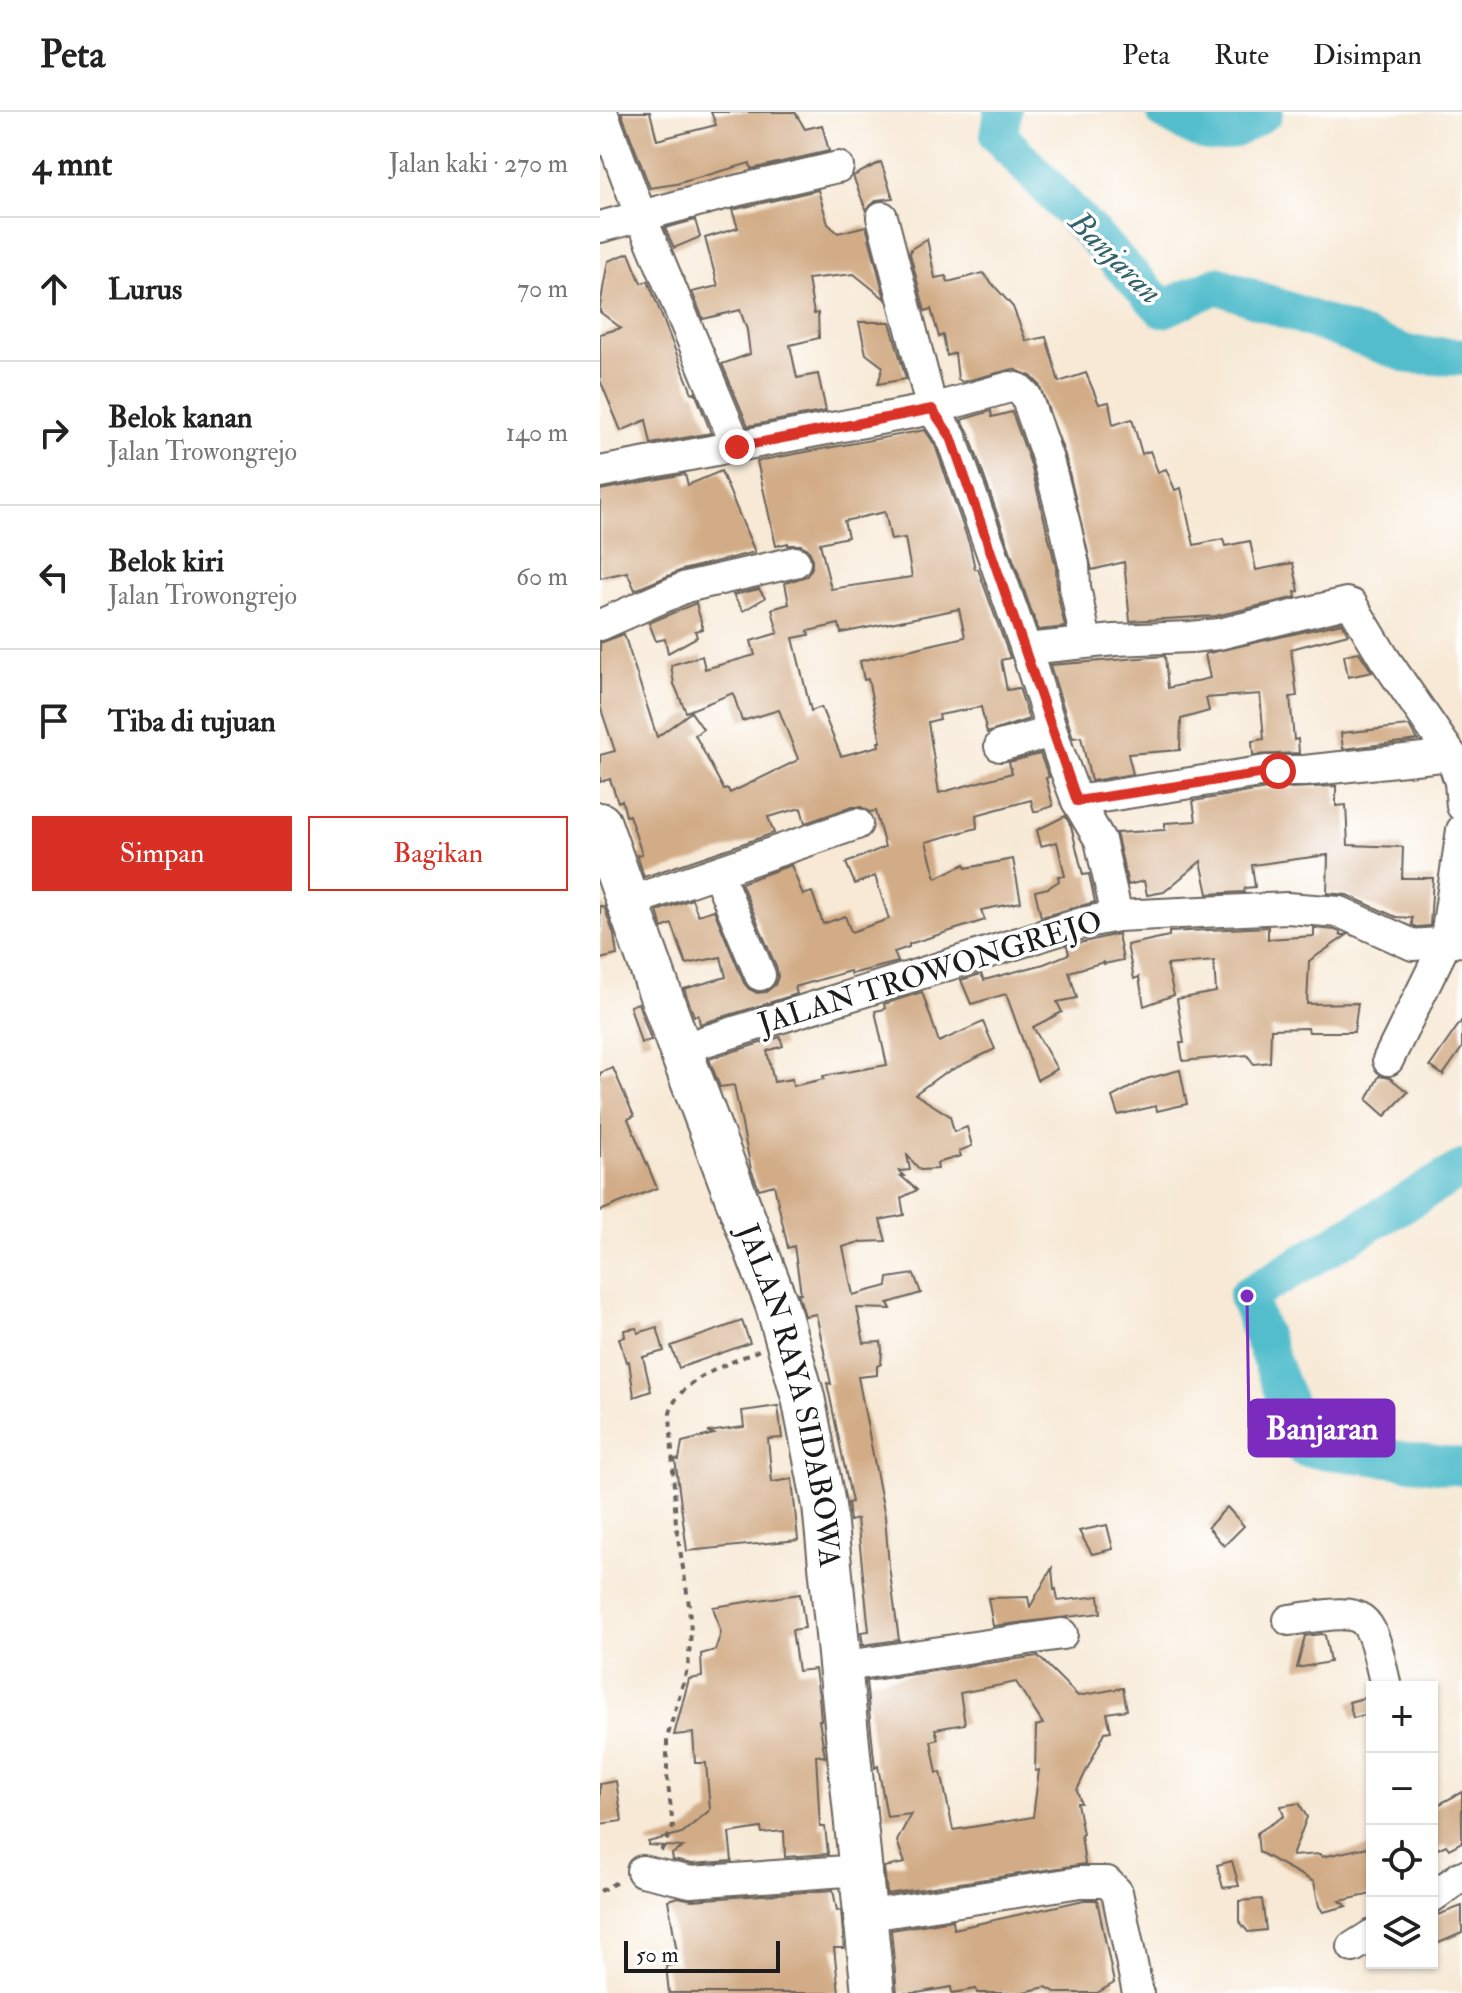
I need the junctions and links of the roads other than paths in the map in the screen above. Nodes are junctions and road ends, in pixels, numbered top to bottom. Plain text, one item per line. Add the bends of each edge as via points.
1 (602, 112) edge
2 (838, 167) dead end
3 (641, 215) junction
4 (882, 217) dead end
5 (600, 227) edge
6 (932, 409) junction
7 (737, 447) junction
8 (600, 472) edge
9 (795, 562) dead end
10 (600, 625) edge
11 (1086, 642) junction
12 (1026, 649) junction
13 (1052, 732) junction
14 (1000, 746) dead end
15 (1451, 755) junction
16 (1077, 801) junction
17 (1462, 806) edge
18 (600, 824) edge
19 (857, 824) dead end
20 (1462, 830) edge
21 (717, 872) junction
22 (628, 902) junction
23 (1117, 916) junction
24 (1454, 942) edge
25 (760, 975) dead end
26 (680, 1049) junction
27 (1388, 1060) dead end
28 (1289, 1620) dead end
29 (1062, 1634) dead end
30 (839, 1667) junction
31 (1384, 1681) edge
32 (860, 1870) junction
33 (642, 1871) road end
34 (864, 1916) junction
35 (873, 1993) edge
36 (1138, 1993) edge

1 - 3 street
2 - 3 street
3 - 5 street
3 - 7 street
4 - 6 street, JALAN TROWONGREJO
6 - 7 street
6 - 11 street via 1010,387 1026,396 1065,525
6 - 12 street, JALAN TROWONGREJO via 951,437
7 - 8 street
9 - 10 street via 686,587
11 - 12 street
11 - 15 street via 1219,634 1346,603
12 - 13 street, JALAN TROWONGREJO
13 - 14 street
13 - 16 street, JALAN TROWONGREJO
15 - 16 street via 1266,771
15 - 17 street
16 - 23 street, JALAN TROWONGREJO via 1100,840
18 - 22 highway, JALAN RAYA SIDABOWA
19 - 21 street
20 - 24 street
21 - 22 street
21 - 25 street
22 - 26 highway, JALAN RAYA SIDABOWA
23 - 24 street via 1254,907 1340,912 1413,945
23 - 26 street, JALAN TROWONGREJO
24 - 27 street
26 - 30 highway, JALAN RAYA SIDABOWA via 787,1336 803,1397 821,1488
28 - 31 street via 1360,1616 1369,1625
29 - 30 street
30 - 32 highway, JALAN RAYA SIDABOWA
32 - 33 street via 691,1882
32 - 34 highway, JALAN RAYA SIDABOWA
34 - 35 highway, JALAN RAYA SIDABOWA
34 - 36 street via 1107,1882 1117,1892

